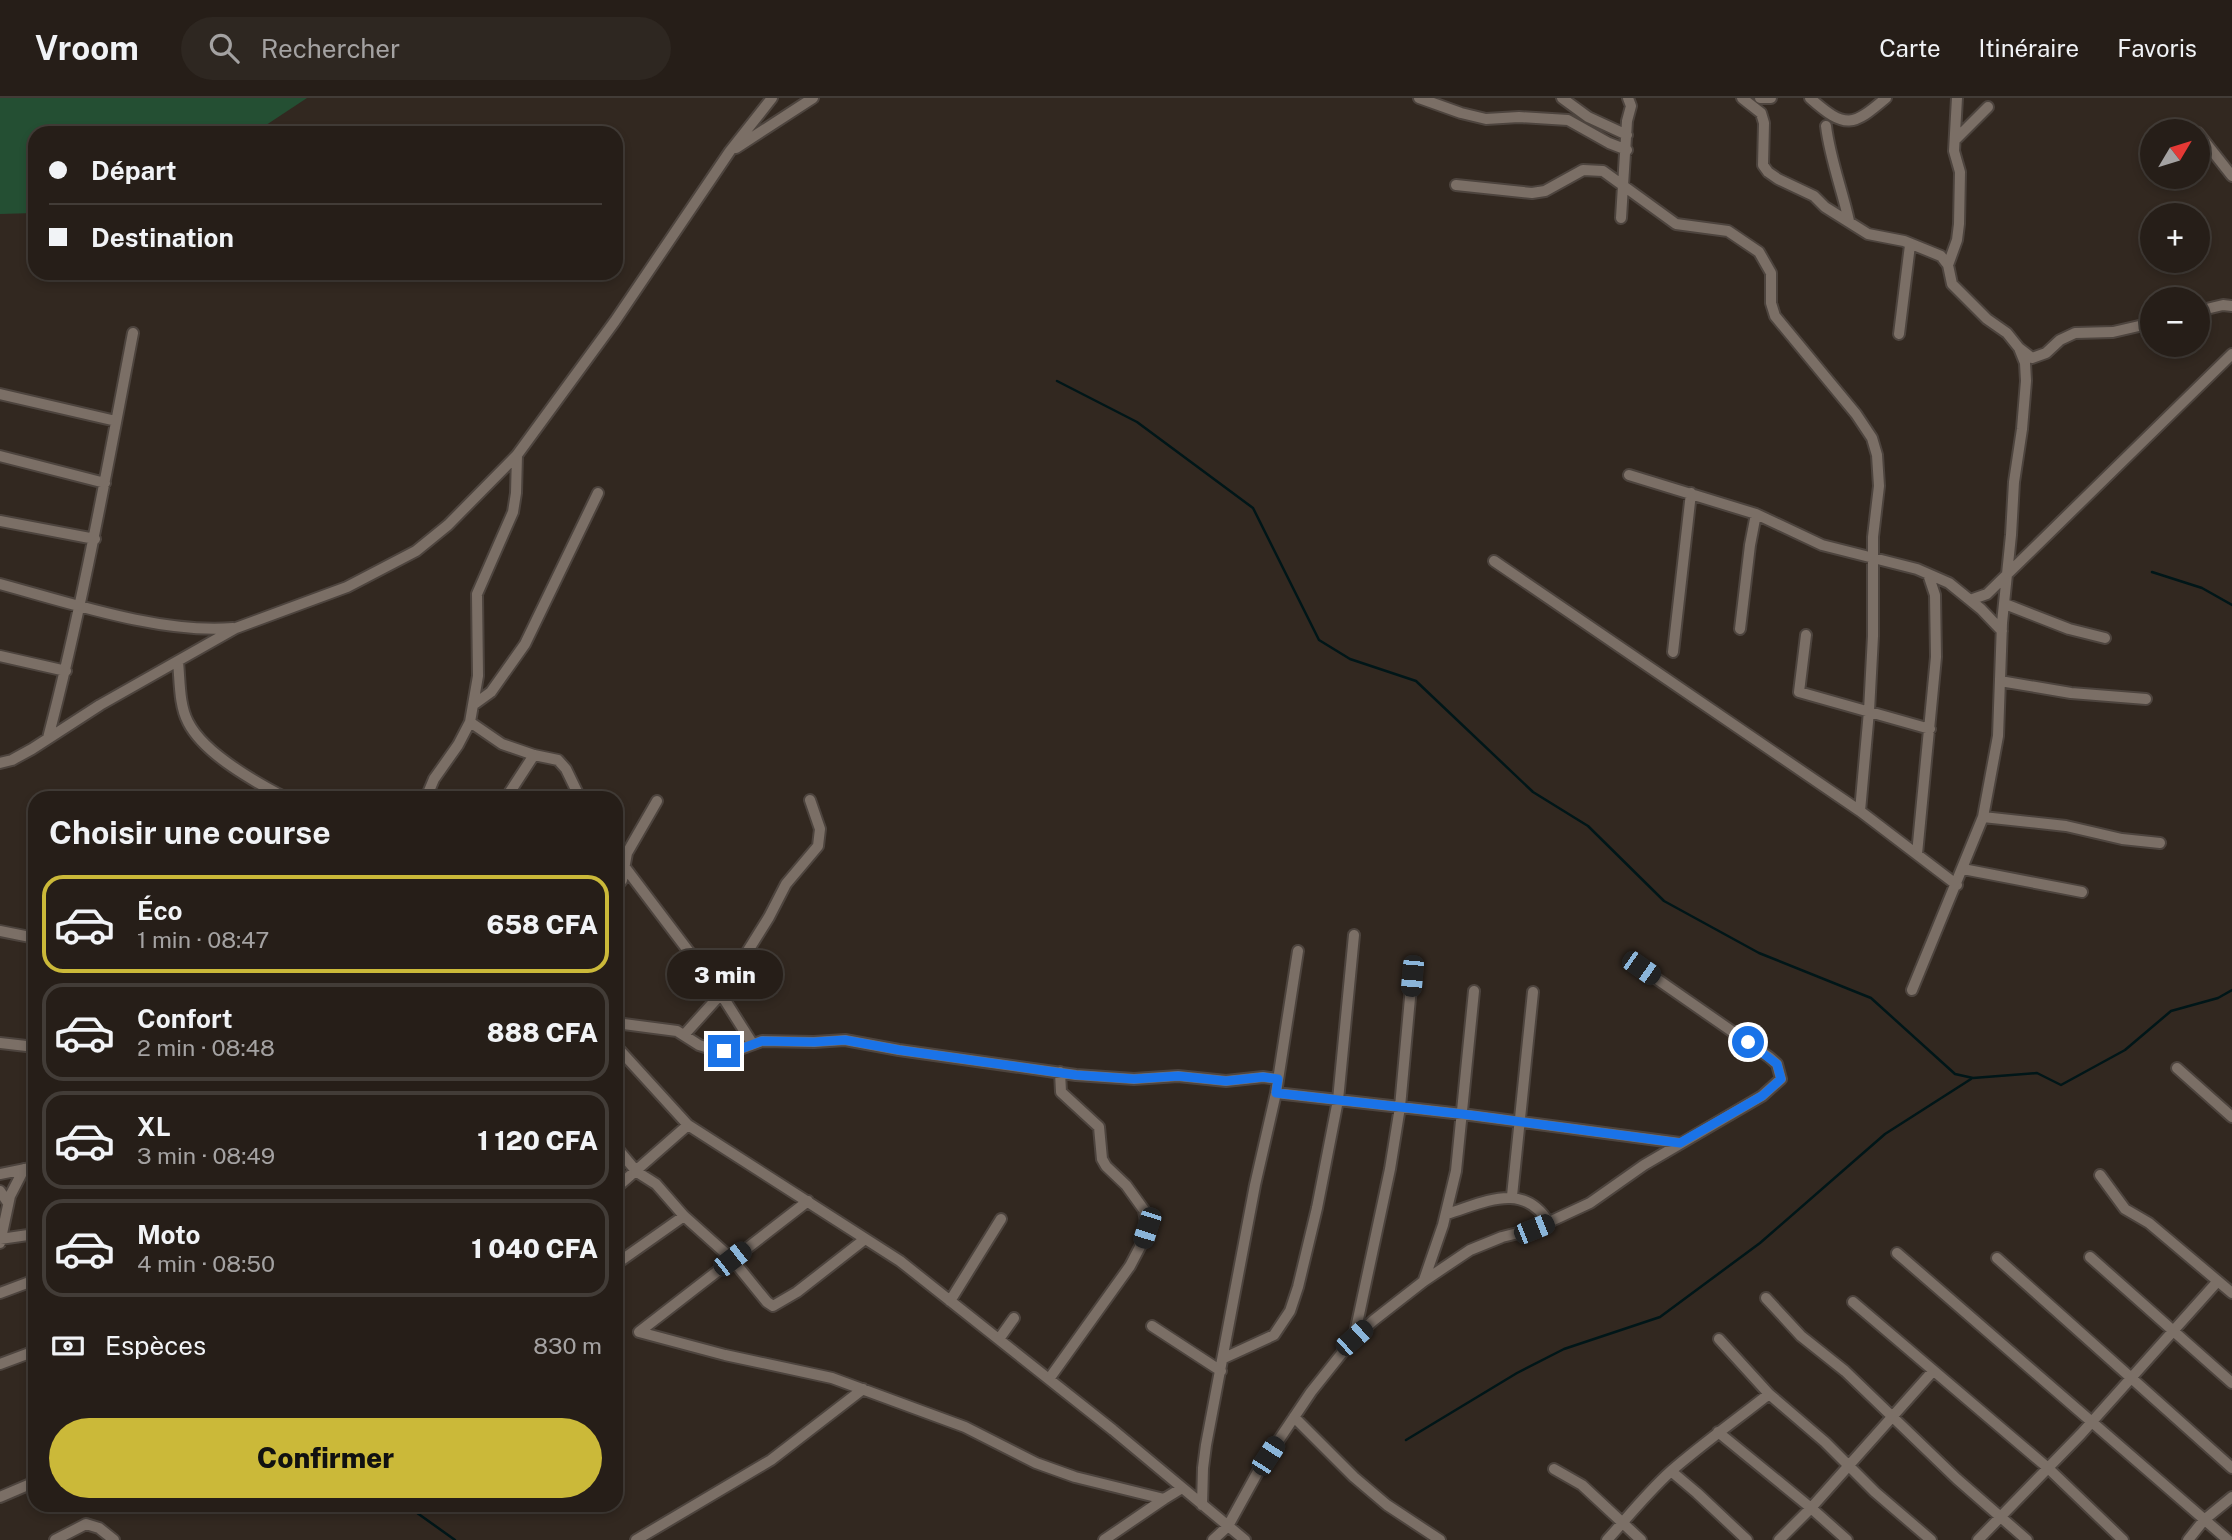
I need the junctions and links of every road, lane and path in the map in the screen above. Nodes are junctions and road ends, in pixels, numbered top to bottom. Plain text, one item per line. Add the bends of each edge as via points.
1 (772, 98) edge
2 (813, 98) edge
3 (1419, 98) edge
4 (1562, 98) edge
5 (1628, 98) edge
6 (1742, 98) edge
7 (1760, 98) edge
8 (1772, 98) edge
9 (1810, 98) edge
10 (1886, 98) edge
11 (1957, 98) edge
12 (1988, 107) dead end
13 (1826, 126) dead end
14 (1627, 135) junction
15 (1955, 140) junction
16 (2210, 148) edge
17 (1626, 150) junction
18 (730, 151) junction
19 (2232, 176) edge
20 (1456, 185) dead end
21 (1623, 187) junction
22 (1620, 218) dead end
23 (1849, 221) junction
24 (1910, 245) junction
25 (1948, 265) junction
26 (2232, 306) edge
27 (2210, 308) edge
28 (2140, 326) edge
29 (133, 333) dead end
30 (1899, 334) dead end
31 (2019, 348) junction
32 (2232, 354) edge
33 (0, 394) edge
34 (116, 421) junction
35 (517, 455) junction
36 (0, 456) edge
37 (1629, 475) dead end
38 (105, 483) junction
39 (1692, 493) junction
40 (598, 494) dead end
41 (1756, 514) junction
42 (0, 521) edge
43 (94, 539) junction
44 (1874, 558) junction
45 (1494, 562) dead end
46 (2008, 570) junction
47 (1928, 573) junction
48 (0, 584) edge
49 (1970, 600) junction
50 (2005, 604) junction
51 (80, 605) junction
52 (236, 628) junction
53 (1740, 629) dead end
54 (2002, 631) junction
55 (1806, 635) dead end
56 (2105, 638) dead end
57 (1673, 652) dead end
58 (0, 656) edge
59 (178, 662) junction
60 (66, 671) junction
61 (2000, 681) junction
62 (2146, 699) dead end
63 (473, 705) junction
64 (1869, 711) junction
65 (470, 722) junction
66 (1930, 729) junction
67 (48, 738) junction
68 (534, 755) junction
69 (0, 763) edge
70 (274, 791) edge
71 (429, 791) edge
72 (511, 791) edge
73 (576, 791) edge
74 (810, 800) dead end
75 (657, 801) dead end
76 (1860, 811) junction
77 (1983, 817) junction
78 (2160, 843) dead end
79 (1917, 854) junction
80 (623, 858) edge
81 (623, 866) edge
82 (1963, 869) junction
83 (1957, 885) junction
84 (2082, 892) dead end
85 (0, 932) edge
86 (1354, 935) dead end
87 (28, 938) edge
88 (1298, 951) dead end
89 (1641, 968) dead end
90 (1412, 976) dead end
91 (1912, 990) dead end
92 (1474, 991) dead end
93 (1533, 992) dead end
94 (721, 994) junction
95 (623, 1024) edge
96 (684, 1035) junction
97 (0, 1043) edge
98 (752, 1043) junction
99 (28, 1046) edge
100 (623, 1054) edge
101 (2177, 1068) dead end
102 (1060, 1072) junction
103 (1278, 1079) junction
104 (1276, 1093) junction
105 (1338, 1100) junction
106 (1400, 1107) junction
107 (1462, 1114) junction
108 (2232, 1117) edge
109 (1518, 1121) junction
110 (688, 1125) junction
111 (1680, 1143) junction
112 (623, 1155) edge
113 (28, 1168) edge
114 (28, 1171) edge
115 (637, 1172) junction
116 (0, 1174) edge
117 (2100, 1175) dead end
118 (623, 1183) edge
119 (0, 1191) edge
120 (1512, 1196) junction
121 (808, 1201) junction
122 (8, 1203) junction
123 (1446, 1214) junction
124 (684, 1216) junction
125 (1001, 1219) dead end
126 (1549, 1223) junction
127 (28, 1235) edge
128 (865, 1239) junction
129 (0, 1241) edge
130 (1898, 1253) dead end
131 (1997, 1258) dead end
132 (2090, 1258) dead end
133 (623, 1259) edge
134 (732, 1259) junction
135 (1424, 1281) junction
136 (2217, 1282) junction
137 (28, 1283) edge
138 (0, 1293) edge
139 (2232, 1293) edge
140 (1766, 1298) dead end
141 (950, 1301) junction
142 (1853, 1302) dead end
143 (1014, 1318) dead end
144 (1152, 1326) dead end
145 (2173, 1331) junction
146 (1354, 1338) junction
147 (999, 1339) junction
148 (1719, 1339) dead end
149 (28, 1354) edge
150 (1224, 1358) junction
151 (0, 1364) edge
152 (1221, 1371) junction
153 (1933, 1371) junction
154 (2130, 1378) junction
155 (1049, 1379) junction
156 (2232, 1383) edge
157 (863, 1389) junction
158 (1769, 1394) junction
159 (1893, 1415) junction
160 (1294, 1417) junction
161 (2090, 1422) junction
162 (1718, 1433) junction
163 (1849, 1466) junction
164 (2048, 1468) junction
165 (2232, 1468) edge
166 (1554, 1469) dead end
167 (1671, 1471) junction
168 (28, 1485) edge
169 (1182, 1488) junction
170 (0, 1497) edge
171 (2232, 1497) edge
172 (1164, 1499) junction
173 (1202, 1505) junction
174 (1811, 1508) junction
175 (2001, 1516) junction
176 (2204, 1520) junction
177 (1622, 1524) junction
178 (1228, 1526) junction
179 (55, 1540) edge
180 (114, 1540) edge
181 (636, 1540) edge
182 (1104, 1540) edge
183 (1213, 1540) edge
184 (1245, 1540) edge
185 (1440, 1540) edge
186 (1607, 1540) edge
187 (1641, 1540) edge
188 (1747, 1540) edge
189 (1779, 1540) edge
190 (1847, 1540) edge
191 (1931, 1540) edge
192 (1978, 1540) edge
193 (2027, 1540) edge
194 (2123, 1540) edge
195 (2188, 1540) edge
196 (2228, 1540) edge

1 - 18 street
2 - 18 street
3 - 17 street via 1486,119 1568,120
4 - 14 street via 1588,117
5 - 14 street
6 - 23 street via 1761,113 1763,165 1768,172
7 - 8 street
9 - 10 street via 1853,122
11 - 15 street
12 - 15 street
13 - 23 street
14 - 17 street
15 - 25 street via 1959,215
16 - 19 street
17 - 21 street
18 - 35 street
20 - 21 street via 1532,193 1590,169 1603,171
21 - 22 street
21 - 44 street via 1676,224 1728,231 1765,259 1775,316 1837,388 1874,445 1879,486
23 - 24 street via 1868,234
24 - 25 street via 1941,256
24 - 30 street
25 - 31 street via 1952,284
26 - 27 street
28 - 31 street via 2075,333 2046,354 2032,358
29 - 34 street
31 - 46 street via 2026,381
32 - 46 street
33 - 34 street
34 - 38 street
35 - 52 street via 416,551 347,587
35 - 63 street via 513,512 477,594 479,651
36 - 38 street
37 - 39 street
38 - 43 street
39 - 41 street
39 - 57 street
40 - 63 street via 525,644 491,692
41 - 44 street via 1822,545
41 - 53 street
42 - 43 street
43 - 51 street
44 - 47 street
44 - 64 street
45 - 76 street
46 - 49 street via 1987,594
46 - 50 street
47 - 49 street
47 - 66 street via 1936,595
48 - 51 street
49 - 54 street
50 - 54 street
50 - 56 street
51 - 52 street via 202,630
51 - 60 street
52 - 59 street
54 - 61 street
55 - 64 street via 1798,692
58 - 60 street
59 - 67 street
59 - 70 street via 187,720 199,738
60 - 67 street
61 - 62 street
61 - 77 street via 1998,736
63 - 65 street
64 - 66 street
64 - 76 street
65 - 68 street via 502,744
65 - 71 street
66 - 79 street
67 - 69 street
68 - 72 street
68 - 73 street via 562,764
74 - 94 street via 820,829 818,846 786,884
75 - 80 street
76 - 79 street
77 - 78 street
77 - 82 street
79 - 83 street
81 - 94 street
82 - 83 street
82 - 84 street
83 - 91 street
85 - 87 street
86 - 105 street
88 - 103 street
89 - 111 street via 1769,1057 1781,1074 1777,1084 1762,1096
90 - 106 street
92 - 107 street
93 - 109 street
94 - 96 street
94 - 98 street
95 - 96 street
96 - 98 street via 718,1051
97 - 99 street
98 - 102 street via 845,1040
100 - 110 street
101 - 108 street
102 - 103 street via 1134,1079
102 - 155 street via 1061,1092 1099,1127 1102,1159 1144,1210 1147,1228 1129,1265
103 - 104 street
104 - 105 street
104 - 150 street
105 - 106 street
105 - 150 street via 1290,1311 1274,1335
106 - 107 street
106 - 146 street
107 - 109 street
107 - 123 street
109 - 111 street
109 - 120 street
110 - 115 street
110 - 121 street
111 - 126 street via 1590,1203
112 - 115 street
113 - 116 street
114 - 122 street
115 - 118 street
115 - 124 street via 656,1184
117 - 136 street via 2125,1209
119 - 122 street
120 - 123 street
120 - 126 street via 1537,1208
121 - 128 street
121 - 134 street
122 - 129 street
123 - 135 street
124 - 133 street
124 - 134 street
125 - 141 street
126 - 135 street via 1469,1250
127 - 129 street
128 - 134 street via 773,1306
128 - 141 street
130 - 161 street
131 - 154 street
132 - 145 street
134 - 157 street via 639,1332
135 - 146 street
136 - 139 street
136 - 145 street
137 - 138 street
140 - 159 street via 1801,1336
141 - 147 street
142 - 153 street
143 - 147 street
144 - 152 street
145 - 154 street
145 - 156 street
146 - 160 street
147 - 155 street
148 - 158 street
149 - 151 street
150 - 152 street
152 - 173 street via 1203,1468
153 - 159 street
153 - 164 street
154 - 161 street
154 - 165 street
155 - 169 street
157 - 172 street via 965,1427 1036,1463
157 - 181 street via 771,1460
158 - 162 street
158 - 163 street
159 - 163 street
159 - 175 street
160 - 178 street
160 - 185 street via 1354,1477
161 - 164 street
161 - 176 street
162 - 167 street
162 - 174 street
163 - 174 street
163 - 191 street
164 - 175 street
164 - 194 street
166 - 177 street via 1582,1485
167 - 177 street
167 - 188 street
168 - 170 street
169 - 172 street
169 - 173 street
171 - 176 street
172 - 182 street
173 - 178 street
174 - 189 street
174 - 190 street
175 - 192 street
175 - 193 street
176 - 195 street
176 - 196 street
177 - 186 street
177 - 187 street
178 - 183 street
178 - 184 street
179 - 180 street via 86,1524

